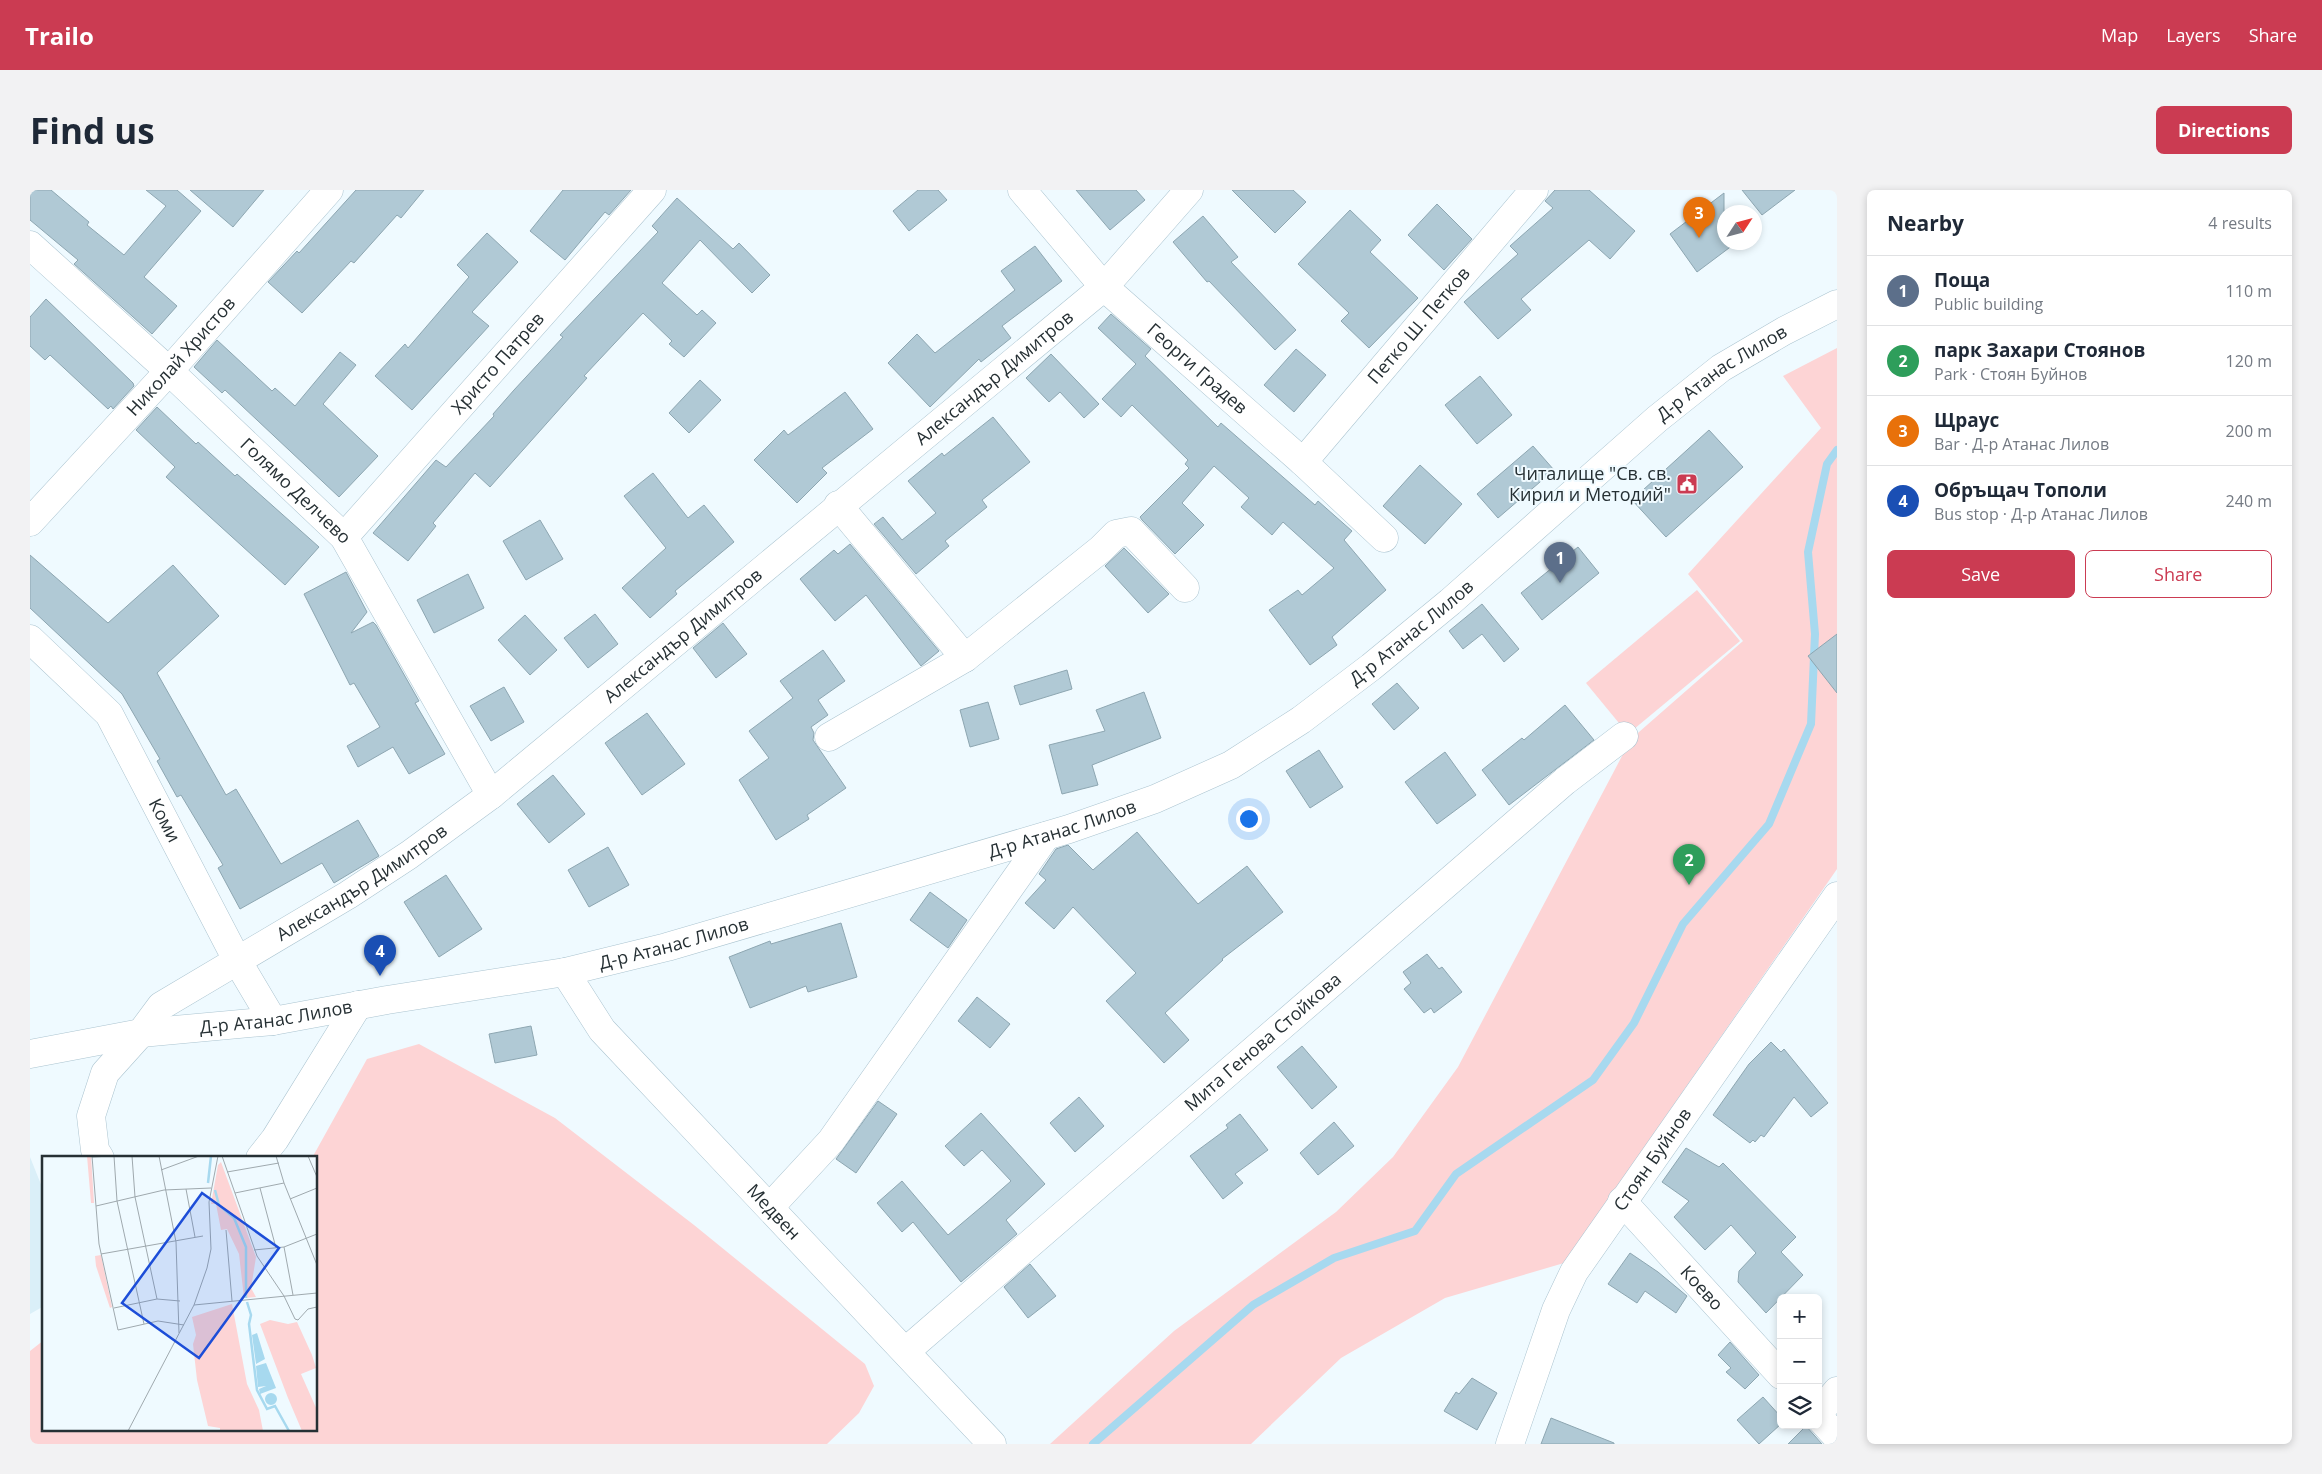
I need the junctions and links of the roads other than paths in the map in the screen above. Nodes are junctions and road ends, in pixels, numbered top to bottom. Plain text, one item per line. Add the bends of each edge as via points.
1 (329, 190) edge
2 (652, 190) edge
3 (1022, 190) edge
4 (1189, 190) edge
5 (1534, 190) edge
6 (30, 245) edge
7 (1104, 287) junction
8 (1837, 304) edge
9 (169, 371) junction
10 (1303, 462) junction
11 (838, 505) junction
12 (30, 522) edge
13 (344, 537) junction
14 (1384, 538) dead end
15 (1185, 588) dead end
16 (30, 639) edge
17 (965, 658) junction
18 (1624, 736) dead end
19 (829, 737) dead end
20 (490, 794) junction
21 (1046, 836) junction
22 (1837, 896) edge
23 (238, 962) junction
24 (565, 972) junction
25 (358, 1006) junction
26 (273, 1022) junction
27 (142, 1033) junction
28 (30, 1054) edge
29 (99, 1156) edge
30 (262, 1156) edge
31 (1622, 1201) junction
32 (770, 1207) junction
33 (906, 1351) junction
34 (1777, 1371) edge
35 (1837, 1391) edge
36 (1822, 1410) edge
37 (1822, 1420) edge
38 (1837, 1437) edge
39 (992, 1444) edge
40 (1510, 1444) edge

1 - 9 street, Николай Христов
2 - 13 street, Христо Патрев
3 - 7 street, Георги Градев
4 - 7 street, Александър Димитров
5 - 10 street, Петко Ш. Петков
6 - 9 street, Голямо Делчево
7 - 10 street, Георги Градев
7 - 11 street, Александър Димитров
8 - 21 street, Д-р Атанас Лилов via 1721,368 1657,419 1450,602 1301,720 1232,764 1155,800
9 - 12 street, Николай Христов
9 - 13 street, Голямо Делчево
10 - 14 street, Георги Градев
11 - 17 street
11 - 20 street, Александър Димитров
13 - 20 street, Голямо Делчево
15 - 17 street via 1131,532 1116,534
16 - 23 street, Коми via 109,714
17 - 19 street
18 - 33 street, Мита Генова Стойкова via 1565,781
20 - 23 street, Александър Димитров via 401,860
21 - 24 street, Д-р Атанас Лилов via 667,948
21 - 32 street via 831,1141
22 - 31 street, Стоян Буйнов
23 - 26 street, Коми
23 - 27 street, Александър Димитров via 161,1006
24 - 25 street, Д-р Атанас Лилов
24 - 32 street, Медвен via 602,1030
25 - 26 street, Д-р Атанас Лилов
25 - 30 street
26 - 27 street, Д-р Атанас Лилов
27 - 28 street, Д-р Атанас Лилов
27 - 29 street, Александър Димитров via 105,1073 91,1116 95,1150
31 - 34 street, Коево
31 - 40 street, Стоян Буйнов via 1574,1272 1556,1310
32 - 33 street, Медвен
33 - 39 street, Медвен
35 - 36 street
37 - 38 street

